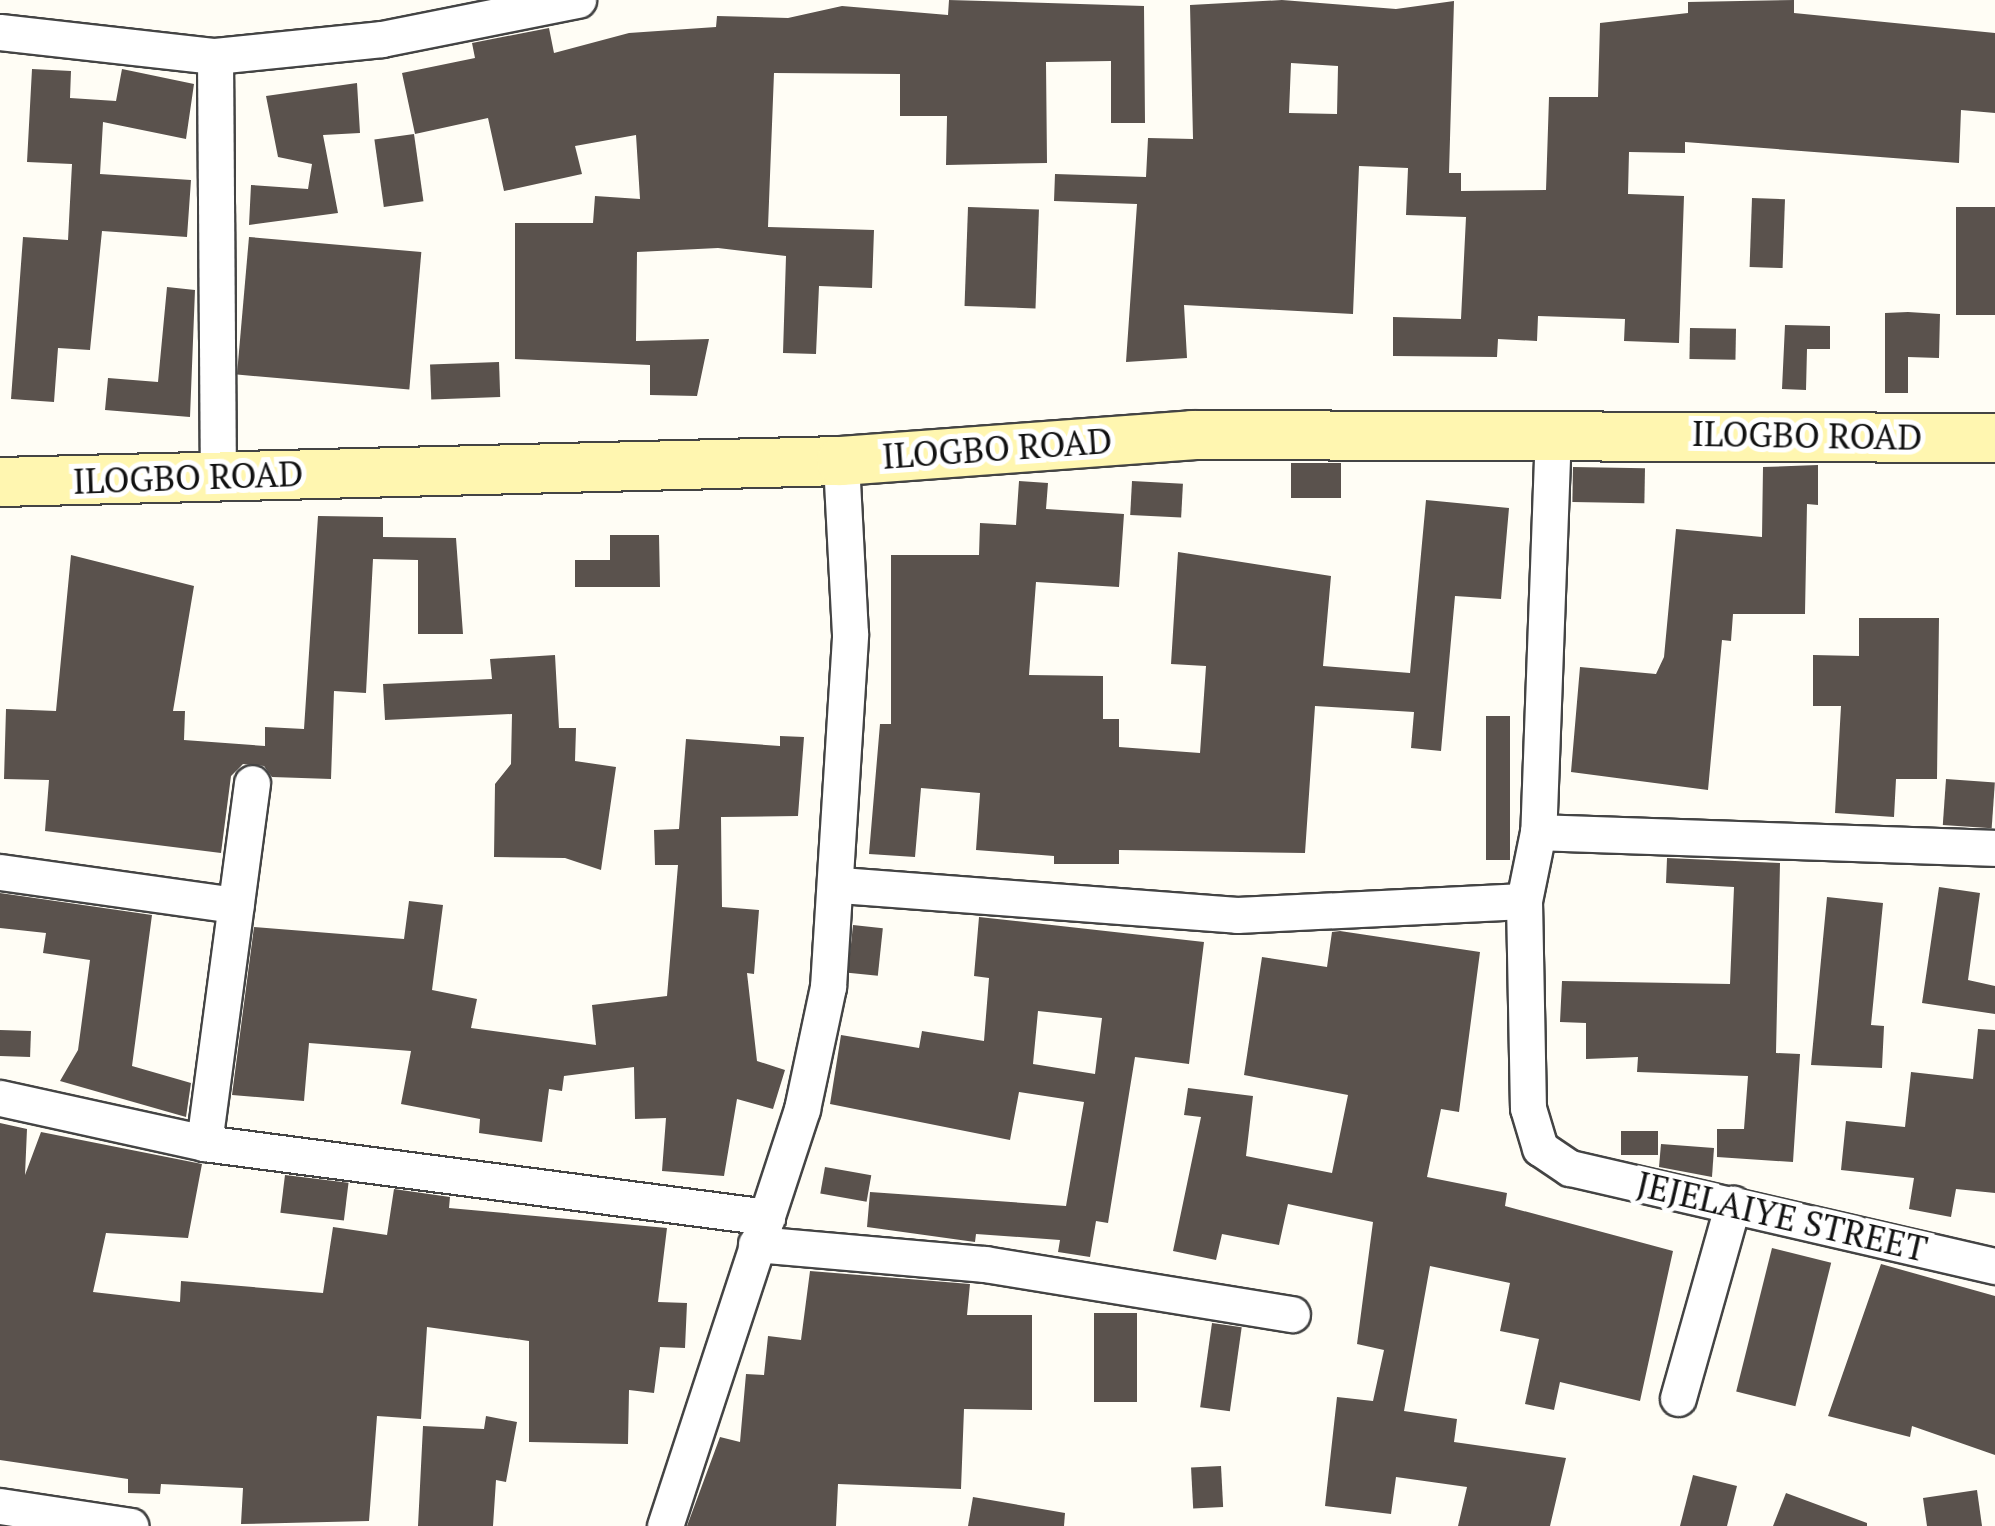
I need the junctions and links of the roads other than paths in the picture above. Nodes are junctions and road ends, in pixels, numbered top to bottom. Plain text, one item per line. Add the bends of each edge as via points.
1 (578, 0) edge
2 (0, 32) edge
3 (214, 56) junction
4 (1553, 431) junction
5 (1995, 438) edge
6 (841, 461) junction
7 (218, 476) junction
8 (0, 482) edge
9 (252, 783) dead end
10 (1538, 832) junction
11 (1995, 848) edge
12 (0, 872) edge
13 (840, 885) junction
14 (1524, 901) junction
15 (236, 905) junction
16 (0, 1098) edge
17 (204, 1143) junction
18 (1733, 1204) junction
19 (762, 1230) junction
20 (1995, 1266) edge
21 (1292, 1314) dead end
22 (1678, 1398) dead end
23 (0, 1506) edge
24 (130, 1526) edge
25 (665, 1526) edge

1 - 3 street via 382,40
2 - 3 street
3 - 7 street
4 - 5 main road, ILOGBO ROAD
4 - 6 main road, ILOGBO ROAD via 1192,435
4 - 10 street
6 - 7 main road, ILOGBO ROAD
6 - 13 street via 850,634
7 - 8 main road, ILOGBO ROAD
9 - 15 street
10 - 11 street
10 - 14 street
12 - 15 street
13 - 14 street via 1238,915
13 - 19 street via 802,1109
14 - 18 street, JEJELAIYE STREET via 1531,1128 1540,1148 1570,1168
15 - 17 street
16 - 17 street
17 - 19 street
18 - 20 street, JEJELAIYE STREET
18 - 22 street
19 - 21 street
19 - 25 street
23 - 24 street

